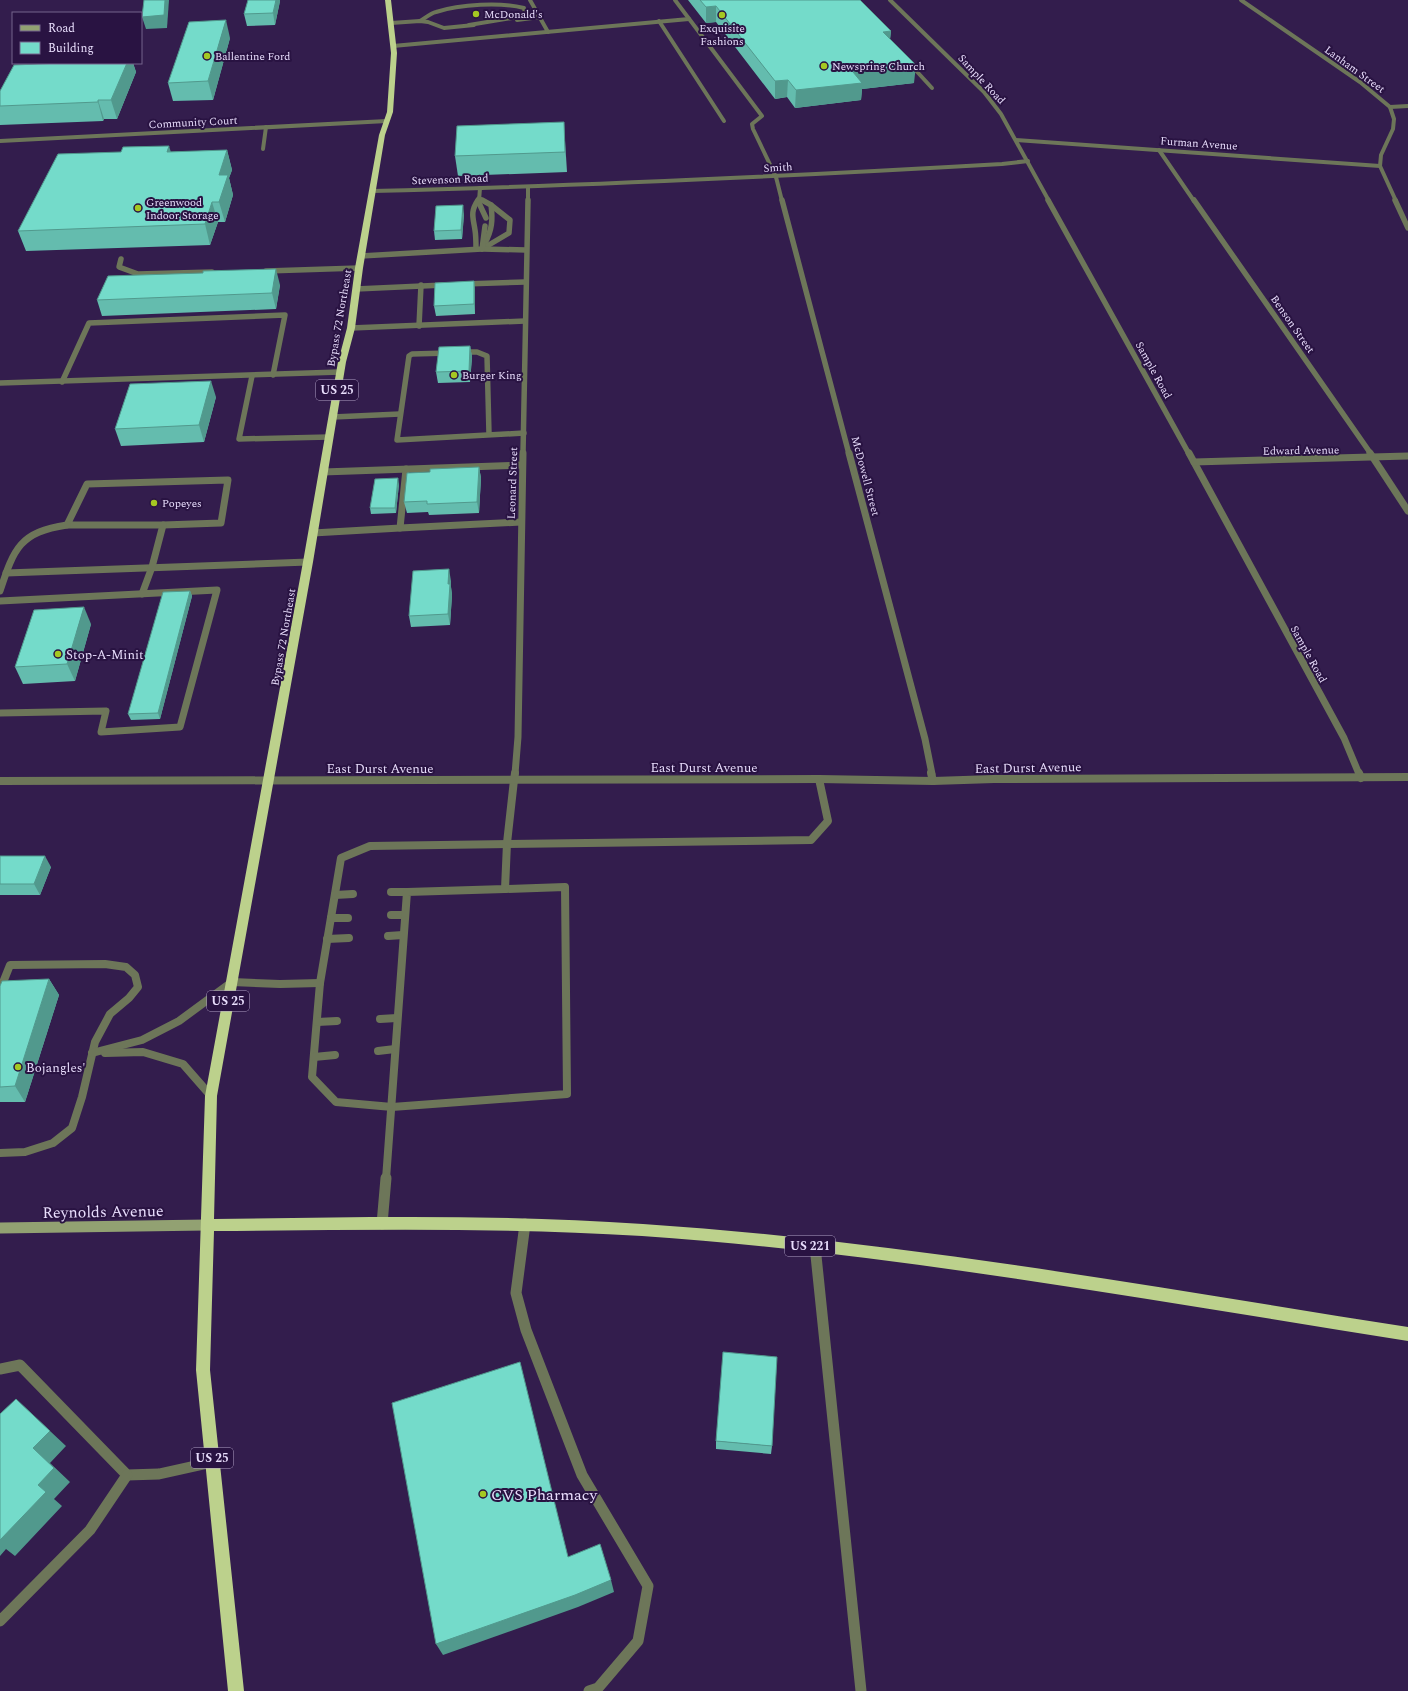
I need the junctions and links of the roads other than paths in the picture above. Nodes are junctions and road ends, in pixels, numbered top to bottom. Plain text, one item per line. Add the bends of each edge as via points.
1 (388, 0) edge
2 (530, 0) edge
3 (675, 0) edge
4 (890, 0) edge
5 (1241, 0) edge
6 (540, 17) junction
7 (689, 19) junction
8 (420, 21) junction
9 (659, 21) junction
10 (391, 23) junction
11 (469, 25) junction
12 (548, 32) junction
13 (393, 46) junction
14 (906, 61) edge
15 (932, 88) dead end
16 (1408, 106) edge
17 (1390, 107) junction
18 (387, 121) junction
19 (724, 121) dead end
20 (266, 127) junction
21 (1016, 140) junction
22 (0, 141) edge
23 (263, 149) dead end
24 (1159, 150) junction
25 (1028, 161) junction
26 (1380, 166) junction
27 (776, 177) junction
28 (528, 187) junction
29 (480, 188) junction
30 (372, 192) junction
31 (479, 198) junction
32 (491, 205) junction
33 (486, 218) dead end
34 (485, 226) dead end
35 (1408, 228) edge
36 (476, 249) junction
37 (482, 249) junction
38 (526, 250) junction
39 (361, 256) junction
40 (121, 259) dead end
41 (359, 268) junction
42 (263, 271) edge
43 (217, 272) edge
44 (525, 282) junction
45 (451, 284) edge
46 (458, 284) edge
47 (421, 286) junction
48 (356, 289) junction
49 (525, 321) junction
50 (419, 326) junction
51 (351, 328) junction
52 (340, 372) junction
53 (273, 375) junction
54 (252, 376) junction
55 (62, 382) junction
56 (0, 383) edge
57 (400, 414) junction
58 (332, 416) junction
59 (524, 433) junction
60 (489, 434) junction
61 (329, 437) junction
62 (1408, 456) edge
63 (1374, 458) junction
64 (1194, 462) junction
65 (522, 465) junction
66 (406, 469) junction
67 (323, 472) junction
68 (1408, 511) edge
69 (521, 522) junction
70 (67, 525) junction
71 (163, 526) junction
72 (400, 528) junction
73 (313, 533) junction
74 (308, 562) junction
75 (152, 566) junction
76 (6, 573) junction
77 (0, 591) edge
78 (142, 594) junction
79 (0, 601) edge
80 (0, 713) edge
81 (1408, 777) edge
82 (1361, 778) junction
83 (819, 779) junction
84 (268, 780) junction
85 (514, 780) junction
86 (0, 781) edge
87 (933, 781) junction
88 (507, 843) junction
89 (505, 889) junction
90 (391, 892) dead end
91 (407, 892) junction
92 (335, 894) junction
93 (353, 894) dead end
94 (391, 915) dead end
95 (405, 915) junction
96 (331, 918) junction
97 (348, 918) dead end
98 (403, 935) junction
99 (388, 936) dead end
100 (348, 938) dead end
101 (327, 939) junction
102 (232, 982) junction
103 (320, 984) junction
104 (0, 990) edge
105 (397, 1018) junction
106 (380, 1019) dead end
107 (337, 1021) dead end
108 (317, 1022) junction
109 (395, 1049) junction
110 (378, 1051) dead end
111 (92, 1053) junction
112 (335, 1055) dead end
113 (314, 1057) junction
114 (211, 1096) junction
115 (392, 1107) junction
116 (0, 1153) edge
117 (207, 1224) junction
118 (382, 1224) junction
119 (525, 1224) junction
120 (0, 1228) edge
121 (815, 1246) junction
122 (1408, 1334) edge
123 (0, 1369) edge
124 (213, 1462) junction
125 (127, 1475) junction
126 (0, 1621) edge
127 (236, 1691) edge
128 (590, 1691) edge
129 (861, 1691) edge

1 - 10 highway, Bypass 72 Northeast / US 25
2 - 6 street
3 - 7 street
4 - 21 street, Sample Road via 984,92
5 - 17 street, Lanham Street via 1360,82
6 - 11 street
6 - 12 street
7 - 9 street
7 - 27 street, McDowell Street via 762,116 752,124 753,129
8 - 10 street
8 - 11 street via 444,28
8 - 11 street via 444,10 505,3 524,8 525,14 520,16
9 - 12 street
9 - 19 street
10 - 13 highway, Bypass 72 Northeast / US 25
12 - 13 street
13 - 18 highway, Bypass 72 Northeast / US 25 via 390,112
14 - 15 street
16 - 17 street
17 - 26 street, Lanham Street via 1394,119 1393,129 1381,155
18 - 20 street, Community Court
18 - 30 highway, Bypass 72 Northeast / US 25
20 - 22 street, Community Court
20 - 23 street
21 - 24 street, Furman Avenue
21 - 25 street, Sample Road
24 - 26 street, Furman Avenue
24 - 63 street, Benson Street
25 - 27 street, Smith
25 - 64 street, Sample Road
26 - 35 street
27 - 28 street, Smith
27 - 87 street, McDowell Street via 923,732
28 - 29 street, Stevenson Road
28 - 38 street, Leonard Street
29 - 30 street, Stevenson Road
29 - 31 street
30 - 39 highway, Bypass 72 Northeast / US 25
31 - 32 street
31 - 33 street
31 - 36 street via 474,206 472,222
32 - 37 street via 493,226
32 - 37 street via 498,224
32 - 37 street via 510,220 509,233
34 - 37 street
36 - 37 street
36 - 39 street
37 - 38 street
38 - 44 street, Leonard Street
39 - 41 highway, Bypass 72 Northeast / US 25
40 - 43 street via 119,267 138,274
41 - 42 street
41 - 48 highway, Bypass 72 Northeast / US 25
44 - 46 street
44 - 49 street, Leonard Street
45 - 47 street
47 - 48 street
47 - 50 street
48 - 51 highway, Bypass 72 Northeast / US 25
49 - 50 street
49 - 59 street, Leonard Street
50 - 51 street
51 - 52 highway, Bypass 72 Northeast / US 25
52 - 53 street
52 - 58 highway, Bypass 72 Northeast / US 25
53 - 54 street
53 - 55 street via 285,315 89,323
54 - 55 street
54 - 61 street via 239,439
55 - 56 street
57 - 58 street
57 - 60 street via 397,440
57 - 60 street via 409,356 478,352 487,356
58 - 61 highway, Bypass 72 Northeast / US 25
59 - 60 street
59 - 65 street, Leonard Street
61 - 67 highway, Bypass 72 Northeast / US 25
62 - 63 street, Edward Avenue
63 - 64 street, Edward Avenue
63 - 68 street, Benson Street
64 - 82 street, Sample Road via 1344,738
65 - 66 street
65 - 69 street, Leonard Street
66 - 67 street
66 - 72 street
67 - 73 highway, Bypass 72 Northeast / US 25
69 - 72 street
69 - 85 street, Leonard Street via 518,737
70 - 71 street
70 - 71 street via 87,484 228,480 221,524
70 - 76 street via 32,533 16,548
71 - 75 street
72 - 73 street
73 - 74 highway, Bypass 72 Northeast / US 25
74 - 75 street
74 - 84 highway, Bypass 72 Northeast / US 25
75 - 76 street
75 - 78 street
76 - 77 street
78 - 79 street
78 - 80 street via 217,590 180,727 101,732 106,711
81 - 82 street, East Durst Avenue
82 - 87 street, East Durst Avenue
83 - 85 street, East Durst Avenue
83 - 87 street, East Durst Avenue
83 - 88 street via 828,821 811,840
84 - 85 street, East Durst Avenue
84 - 86 street, East Durst Avenue
84 - 102 highway, US 25
85 - 88 street, Leonard Street
88 - 89 street, Leonard Street
88 - 92 street via 370,846 340,858
89 - 91 street
89 - 115 street via 565,887 567,1094
90 - 91 street
91 - 95 street
92 - 93 street
92 - 96 street
94 - 95 street
95 - 98 street
96 - 97 street
96 - 101 street
98 - 99 street
98 - 105 street
100 - 101 street
101 - 103 street
102 - 103 street
102 - 111 street via 179,1021 142,1040
102 - 114 highway, US 25
103 - 108 street
104 - 111 street via 10,965 126,966 135,975 138,987 110,1014
105 - 106 street
105 - 109 street
107 - 108 street
108 - 113 street
109 - 110 street
109 - 115 street
111 - 114 street via 143,1052 183,1064
111 - 116 street via 72,1128 53,1142 25,1152
112 - 113 street
113 - 115 street via 312,1076 336,1102
114 - 117 highway, US 25
115 - 118 street
117 - 118 highway, US 221
117 - 120 main road, Reynolds Avenue
117 - 124 highway, US 25 via 203,1370
118 - 119 highway, US 221
119 - 121 highway, US 221 via 644,1230
119 - 128 street via 516,1293 526,1330 582,1475 648,1586 638,1641 598,1688
121 - 122 highway, US 221 via 952,1263
121 - 129 street
123 - 125 street via 20,1365
124 - 125 street via 159,1474
124 - 127 highway, US 25
125 - 126 street via 90,1530

